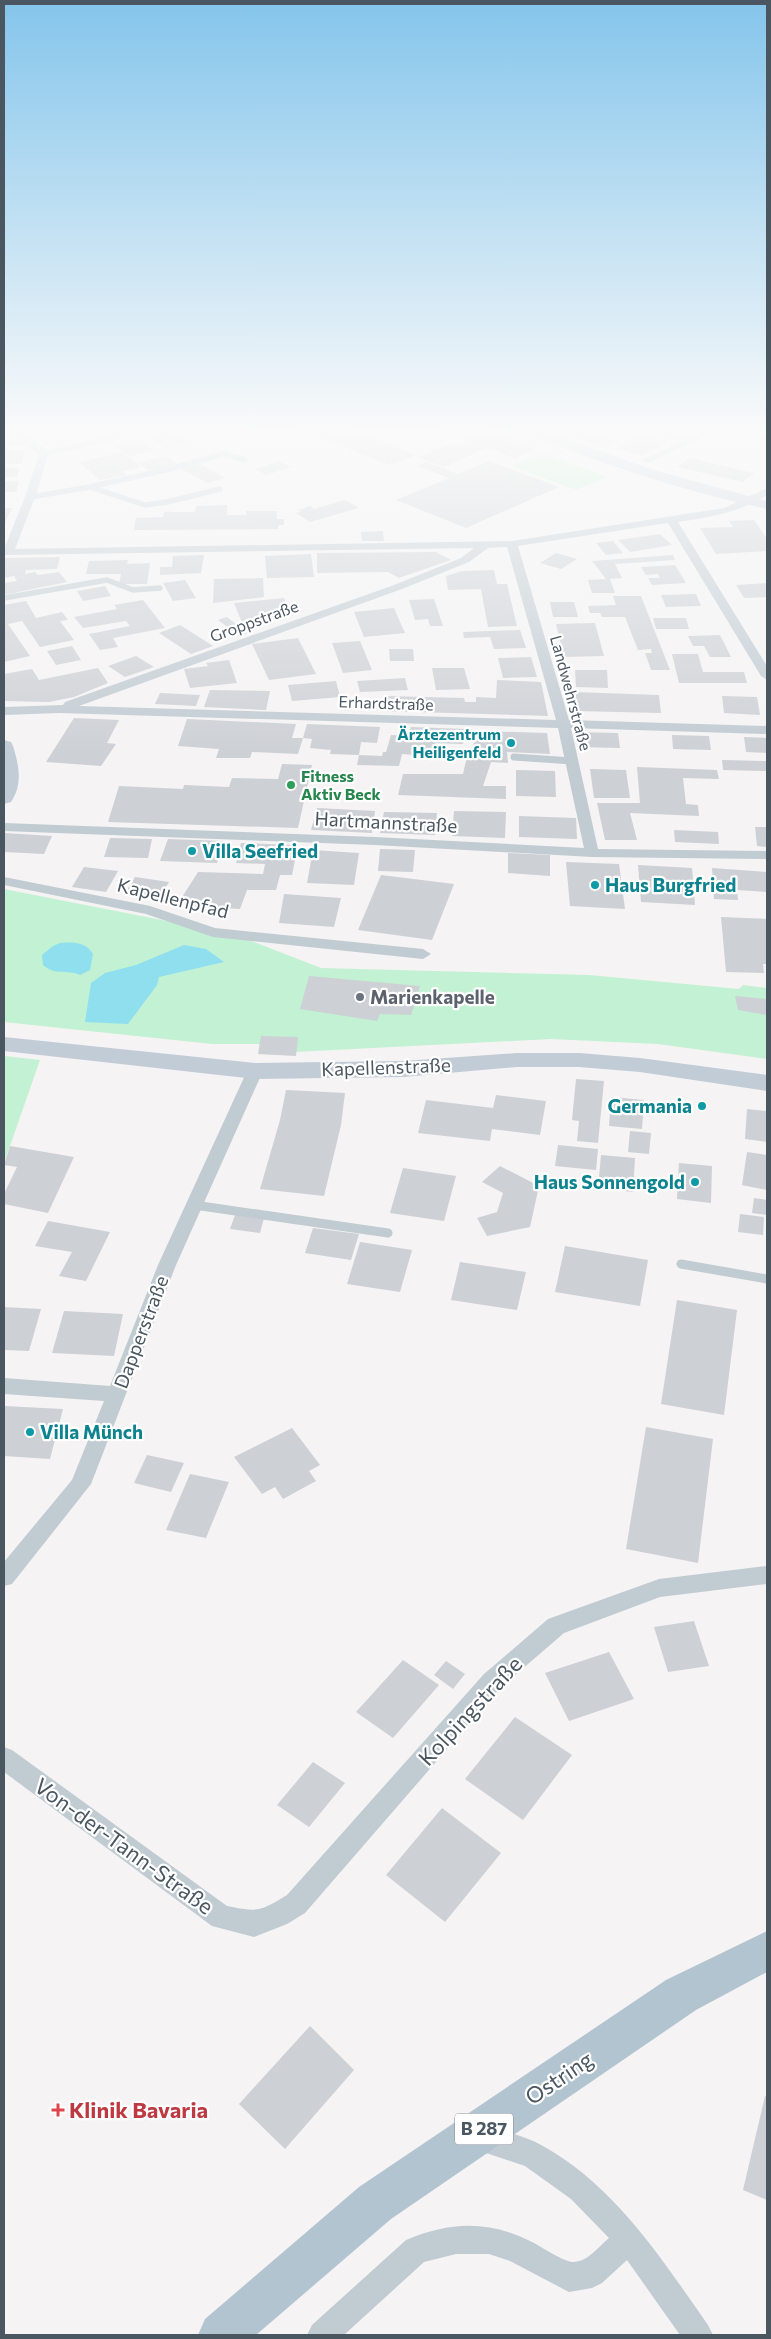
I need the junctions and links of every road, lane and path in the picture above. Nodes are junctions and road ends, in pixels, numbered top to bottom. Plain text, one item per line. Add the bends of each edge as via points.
1 (12, 537) edge
2 (554, 537) edge
3 (682, 537) edge
4 (512, 544) junction
5 (485, 545) junction
6 (6, 552) edge
7 (160, 588) dead end
8 (4, 598) edge
9 (767, 676) edge
10 (59, 709) junction
11 (4, 711) edge
12 (564, 725) junction
13 (767, 730) edge
14 (514, 757) dead end
15 (5, 758) edge
16 (572, 761) junction
17 (4, 798) edge
18 (4, 827) edge
19 (592, 852) junction
20 (767, 855) edge
21 (4, 882) edge
22 (423, 954) dead end
23 (4, 1044) edge
24 (255, 1071) junction
25 (767, 1083) edge
26 (194, 1205) junction
27 (388, 1233) dead end
28 (681, 1264) dead end
29 (767, 1279) edge
30 (4, 1386) edge
31 (117, 1394) junction
32 (767, 1575) edge
33 (4, 1577) edge
34 (4, 1758) edge
35 (278, 1915) joint
36 (767, 1951) edge
37 (475, 2136) junction
38 (629, 2238) junction
39 (222, 2335) edge
40 (322, 2335) edge
41 (698, 2335) edge

1 - 6 street
2 - 4 street
3 - 9 street
4 - 5 street
4 - 12 street, Landwehrstraße
5 - 6 street
5 - 10 street, Groppstraße via 465,560 398,588
7 - 8 lane via 133,590 106,580
10 - 11 street, Erhardstraße
10 - 12 street, Erhardstraße
12 - 13 street, Erhardstraße
12 - 16 street, Landwehrstraße
14 - 16 lane
15 - 17 street via 11,774
16 - 19 street, Landwehrstraße
18 - 19 street, Hartmannstraße
19 - 20 street, Hartmannstraße
21 - 22 street, Kapellenpfad via 150,910 213,932
23 - 24 street, Kapellenstraße
24 - 25 street, Kapellenstraße via 403,1069 517,1060 579,1060 649,1066
24 - 26 street, Dapperstraße
26 - 27 lane
26 - 31 street, Dapperstraße
28 - 29 lane
30 - 31 street
31 - 33 street, Dapperstraße via 81,1484
32 - 35 street, Kolpingstraße via 659,1588 556,1626 492,1681 296,1904
34 - 35 street, Von-der-Tann-Straße via 221,1918 254,1924
36 - 37 main road, Ostring / B 287 via 681,1995
37 - 38 street via 533,2155 581,2189
37 - 39 main road, Ostring / B 287 via 375,2204
38 - 40 street via 592,2273 569,2278 516,2250 489,2240 456,2240 416,2250
38 - 41 street

